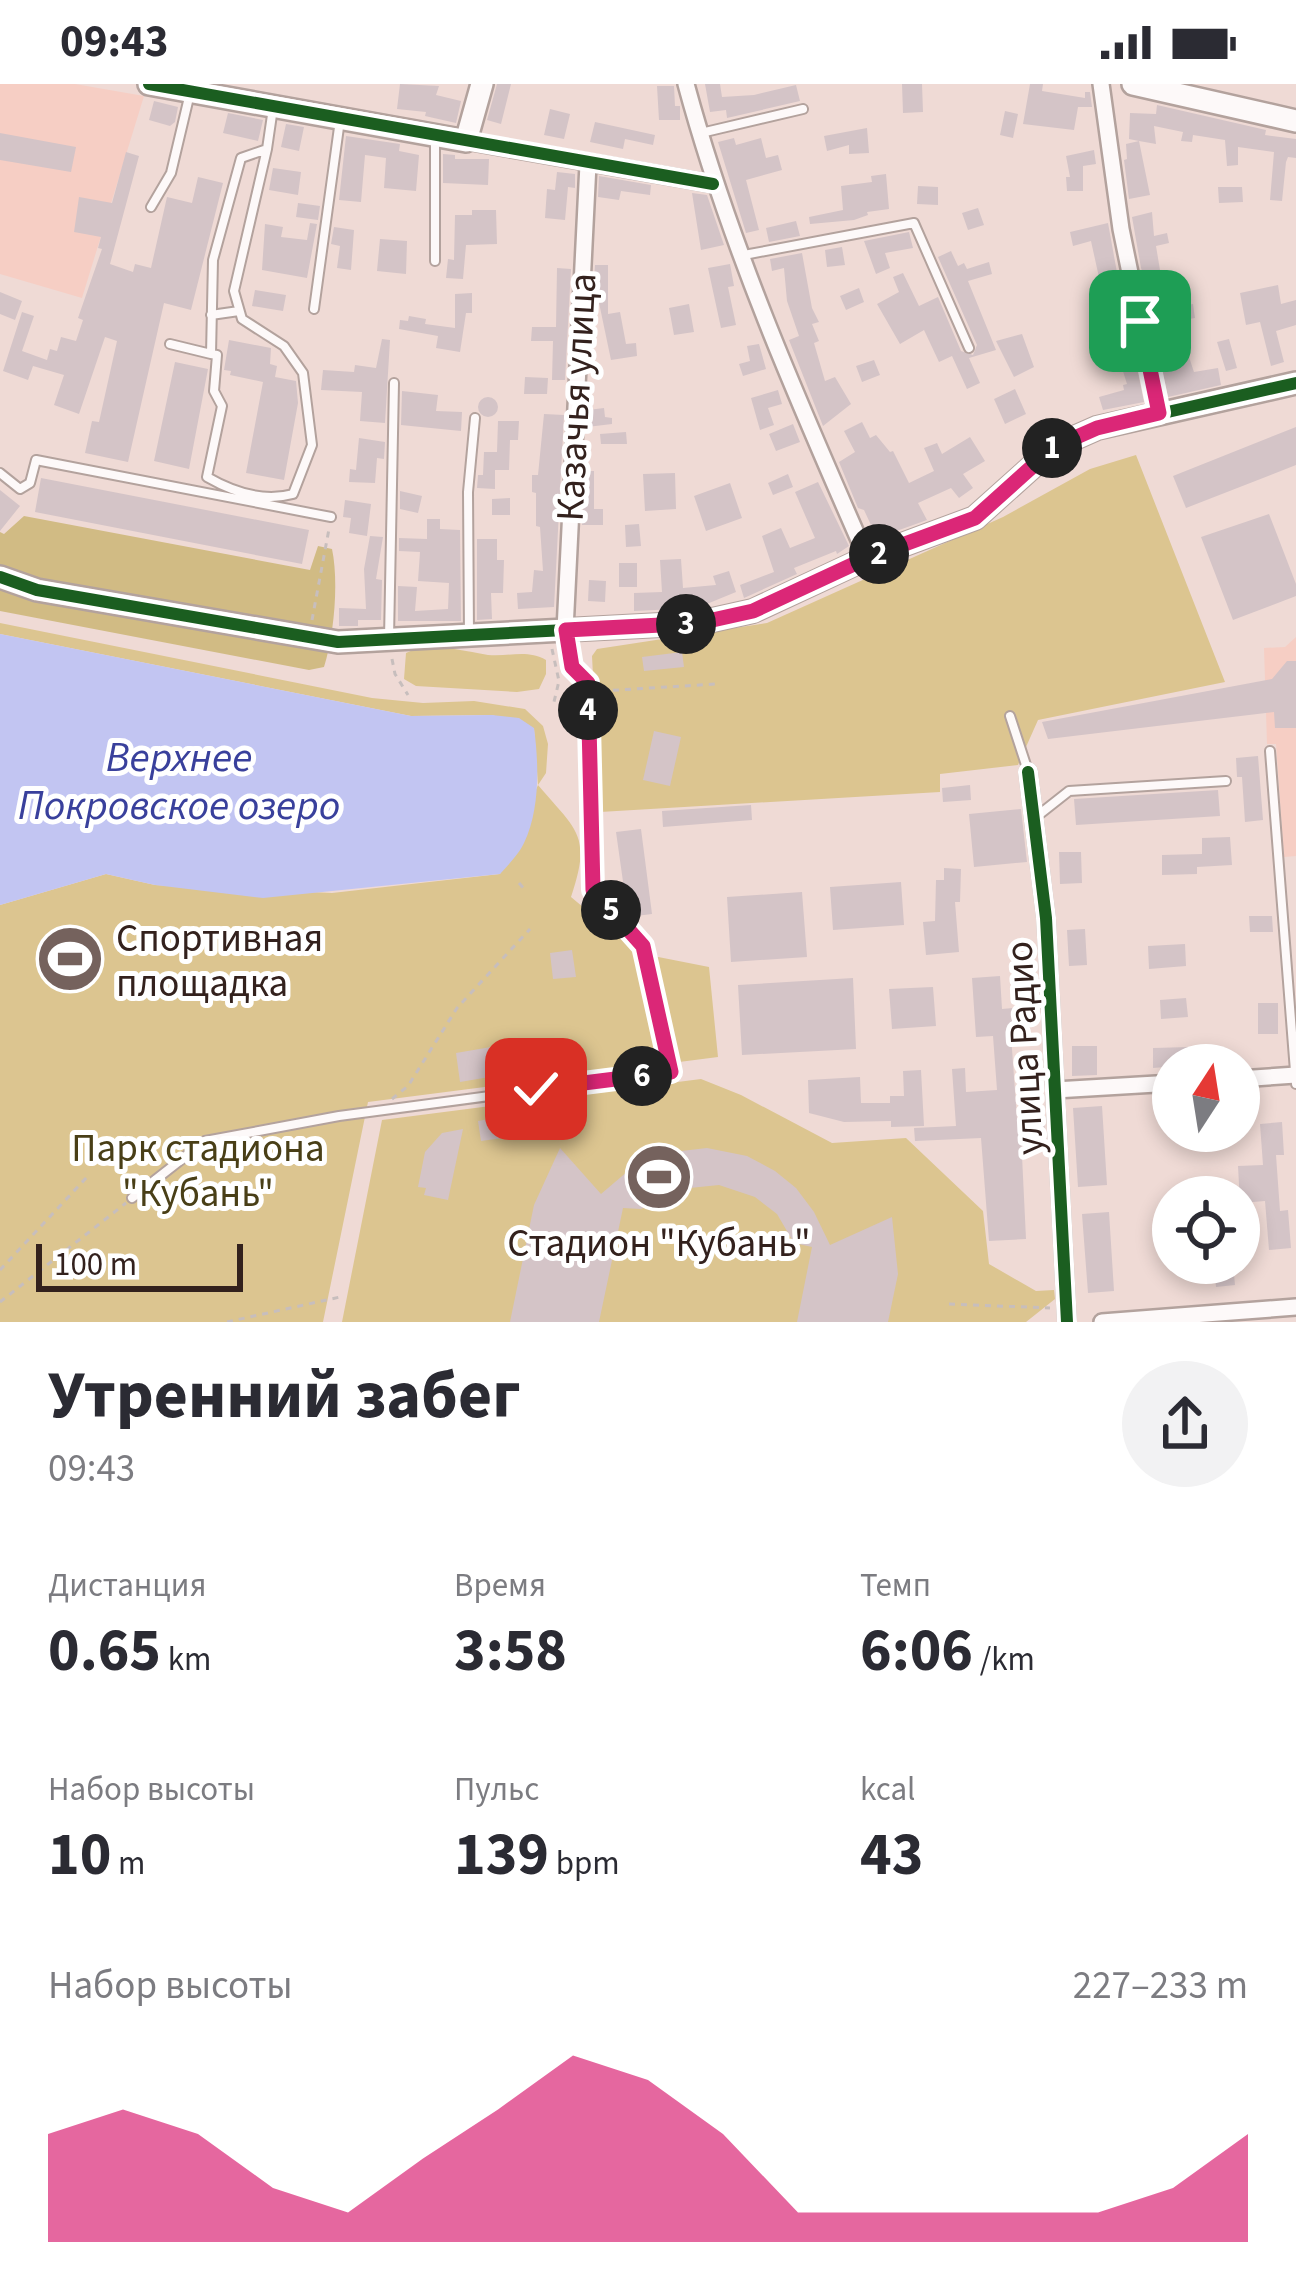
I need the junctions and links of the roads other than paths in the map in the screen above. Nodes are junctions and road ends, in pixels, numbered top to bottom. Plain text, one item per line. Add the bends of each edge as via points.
1 (149, 84) edge
2 (482, 84) edge
3 (686, 84) edge
4 (1101, 84) edge
5 (1133, 84) edge
6 (190, 92) junction
7 (273, 106) junction
8 (802, 109) dead end
9 (340, 118) junction
10 (1296, 121) edge
11 (700, 134) junction
12 (435, 135) junction
13 (466, 141) junction
14 (266, 149) junction
15 (588, 164) junction
16 (713, 184) junction
17 (151, 208) dead end
18 (742, 255) junction
19 (435, 261) dead end
20 (314, 309) dead end
21 (239, 310) junction
22 (211, 315) junction
23 (170, 344) dead end
24 (969, 349) dead end
25 (211, 354) junction
26 (394, 383) dead end
27 (1296, 383) edge
28 (1159, 413) junction
29 (475, 418) dead end
30 (0, 473) edge
31 (331, 517) road end
32 (867, 558) junction
33 (0, 577) edge
34 (558, 630) junction
35 (469, 635) junction
36 (389, 640) junction
37 (1010, 716) dead end
38 (1270, 751) dead end
39 (1028, 772) joint
40 (1226, 781) dead end
41 (1034, 818) junction
42 (1296, 1075) edge
43 (1260, 1078) edge
44 (1152, 1084) edge
45 (1296, 1084) edge
46 (1055, 1090) junction
47 (132, 1198) road end
48 (1296, 1307) edge
49 (1066, 1315) edge
50 (1102, 1322) edge

1 - 6 street
2 - 13 street
3 - 11 street
4 - 28 street
5 - 10 street
6 - 7 street
6 - 17 lane via 171,172
7 - 9 street
7 - 14 lane
8 - 11 lane
9 - 12 street
9 - 20 lane
11 - 16 street
12 - 13 street
12 - 19 lane
13 - 15 street
14 - 21 lane via 234,291
14 - 22 lane via 241,158 213,260
15 - 16 street
15 - 34 street, Казачья улица
16 - 18 street
18 - 24 lane via 914,224
18 - 32 street
21 - 22 lane
21 - 25 lane via 284,346 303,374 313,445 293,494 230,490 207,477 222,406 214,392 218,355
22 - 25 lane
23 - 25 lane
26 - 36 lane
27 - 28 street
28 - 32 street via 1054,447 975,518
29 - 35 lane
30 - 31 lane via 20,489 36,460
32 - 34 street via 753,611 699,623
33 - 36 street via 309,639
34 - 35 street
34 - 47 lane via 572,667 588,683 593,890 643,946 671,1072 206,1141
35 - 36 street
37 - 39 lane
38 - 42 lane
39 - 41 street, улица Радио
40 - 41 lane via 1070,791
41 - 46 street, улица Радио
42 - 43 street
42 - 45 lane
44 - 46 street
46 - 49 street, улица Радио
48 - 50 street

